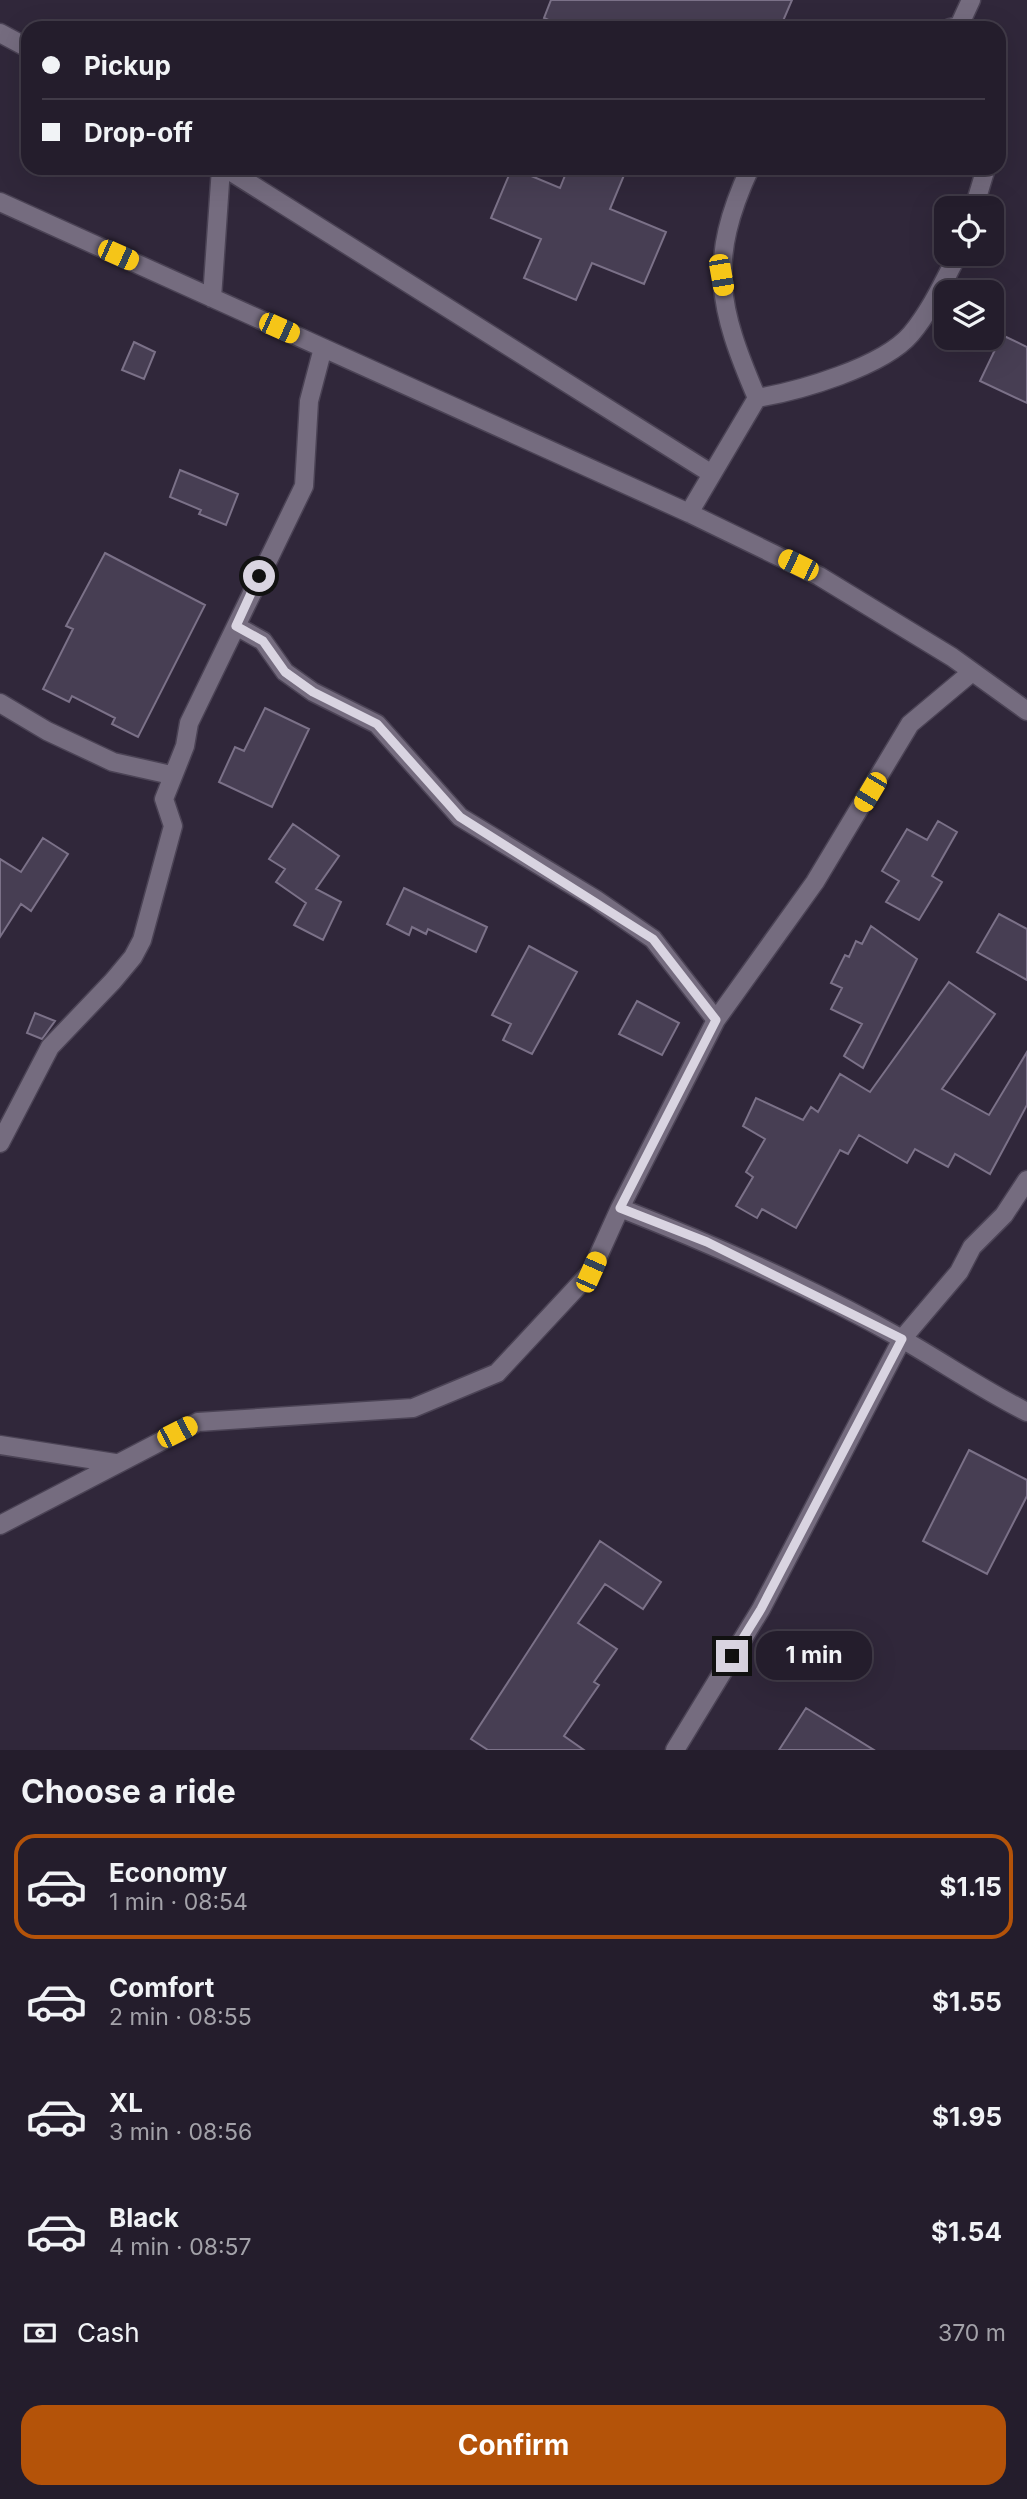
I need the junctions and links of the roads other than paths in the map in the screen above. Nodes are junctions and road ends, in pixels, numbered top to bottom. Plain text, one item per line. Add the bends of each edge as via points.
1 (971, 0) edge
2 (959, 21) edge
3 (0, 33) edge
4 (21, 44) edge
5 (222, 175) edge
6 (234, 175) edge
7 (747, 175) edge
8 (984, 175) edge
9 (978, 196) edge
10 (0, 202) edge
11 (952, 266) edge
12 (212, 298) junction
13 (323, 348) junction
14 (757, 398) junction
15 (712, 474) junction
16 (690, 513) junction
17 (236, 626) junction
18 (972, 672) junction
19 (0, 703) edge
20 (1027, 711) edge
21 (172, 775) junction
22 (716, 1020) junction
23 (0, 1143) edge
24 (1027, 1180) edge
25 (620, 1208) junction
26 (902, 1339) junction
27 (1027, 1412) edge
28 (0, 1445) edge
29 (115, 1463) junction
30 (0, 1525) edge
31 (675, 1750) edge

1 - 2 street
3 - 4 street
5 - 12 street
6 - 15 street
7 - 14 street via 724,239 721,275 733,342
8 - 9 street
10 - 12 street
11 - 14 street via 909,336 841,375 792,393
12 - 13 street
13 - 16 street
13 - 17 street via 309,401 304,486
14 - 15 street
15 - 16 street
16 - 18 street via 819,576
17 - 21 street via 196,704
17 - 22 street via 263,641 285,672 313,692 377,724 460,817 653,939
18 - 20 street
18 - 22 street via 910,724 815,882
19 - 21 street via 113,762
21 - 23 street via 164,799 173,826 142,940 113,981 50,1047
22 - 25 street
24 - 26 street via 1004,1215 972,1247 960,1272
25 - 26 street via 707,1242
25 - 29 street via 591,1272 498,1373 413,1408 198,1422
26 - 27 street via 976,1387
26 - 31 street via 761,1609
28 - 29 street
29 - 30 street

